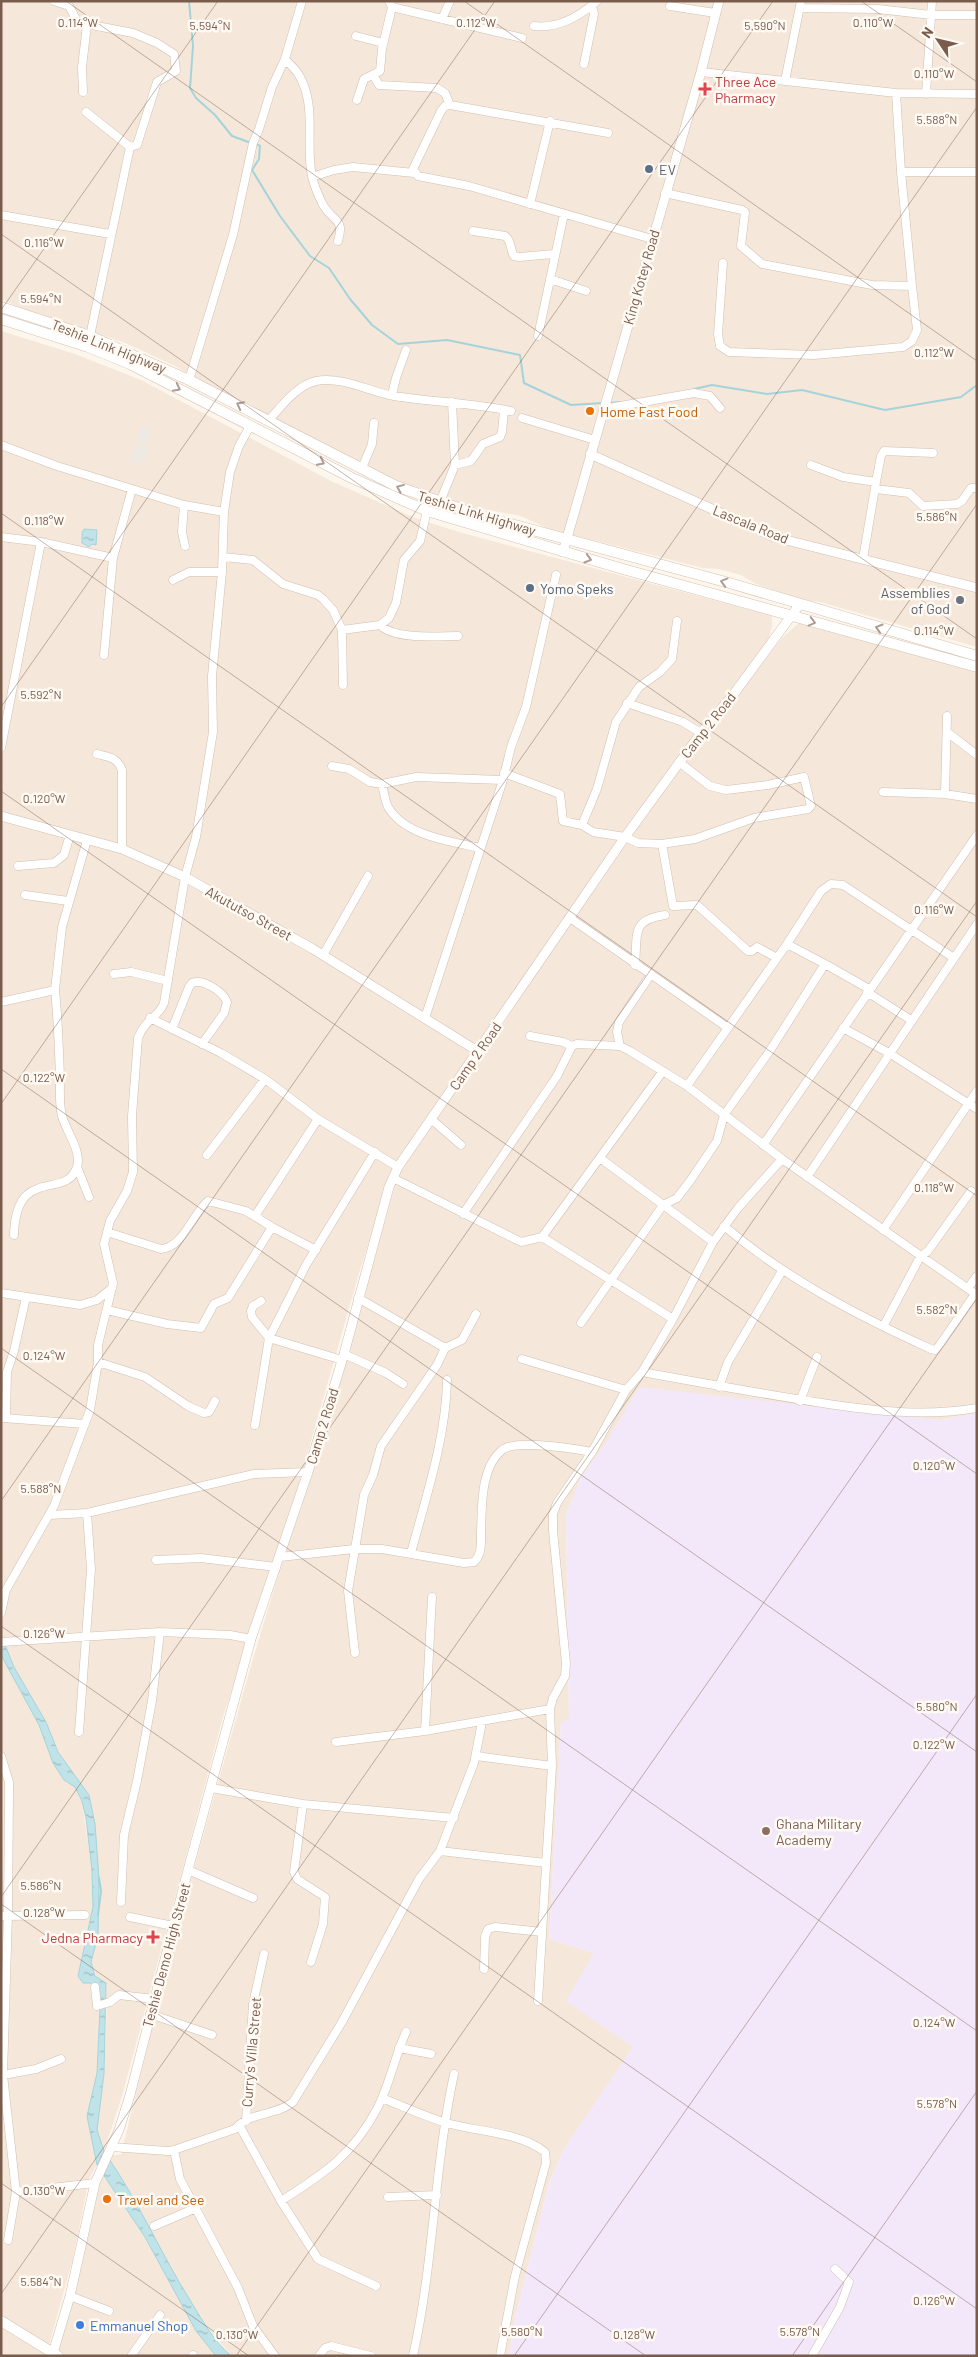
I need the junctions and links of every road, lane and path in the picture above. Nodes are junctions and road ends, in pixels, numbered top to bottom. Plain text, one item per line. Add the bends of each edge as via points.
1 (54, 1) edge
2 (302, 1) edge
3 (450, 1) edge
4 (719, 1) edge
5 (932, 1) edge
6 (391, 4) edge
7 (595, 4) edge
8 (800, 4) edge
9 (670, 6) dead end
10 (715, 13) junction
11 (931, 15) junction
12 (977, 16) edge
13 (442, 19) junction
14 (87, 25) junction
15 (534, 26) dead end
16 (356, 36) dead end
17 (522, 38) dead end
18 (383, 43) junction
19 (285, 59) junction
20 (584, 64) dead end
21 (701, 72) junction
22 (373, 75) junction
23 (785, 81) junction
24 (83, 92) dead end
25 (896, 92) junction
26 (926, 94) junction
27 (977, 94) edge
28 (357, 100) dead end
29 (450, 105) junction
30 (86, 112) dead end
31 (550, 121) junction
32 (608, 133) dead end
33 (130, 147) junction
34 (901, 172) junction
35 (977, 172) edge
36 (414, 173) junction
37 (312, 177) junction
38 (665, 193) junction
39 (530, 204) junction
40 (564, 214) junction
41 (1, 215) edge
42 (473, 231) dead end
43 (110, 234) junction
44 (652, 240) junction
45 (338, 241) dead end
46 (554, 254) junction
47 (723, 263) dead end
48 (550, 278) junction
49 (912, 286) junction
50 (586, 291) dead end
51 (1, 307) edge
52 (1, 319) edge
53 (90, 336) junction
54 (538, 336) dead end
55 (406, 350) dead end
56 (189, 380) junction
57 (392, 396) junction
58 (452, 402) junction
59 (604, 407) junction
60 (720, 408) dead end
61 (522, 418) dead end
62 (270, 420) junction
63 (374, 423) dead end
64 (250, 426) junction
65 (594, 440) junction
66 (1, 445) edge
67 (933, 453) dead end
68 (590, 454) junction
69 (455, 465) junction
70 (811, 465) dead end
71 (362, 468) junction
72 (876, 486) junction
73 (977, 488) edge
74 (132, 489) junction
75 (440, 502) junction
76 (184, 505) junction
77 (427, 511) junction
78 (224, 512) junction
79 (1, 536) edge
80 (568, 540) junction
81 (41, 542) junction
82 (185, 546) dead end
83 (564, 552) junction
84 (223, 557) junction
85 (113, 558) junction
86 (863, 559) junction
87 (222, 572) junction
88 (556, 575) dead end
89 (173, 580) dead end
90 (977, 588) edge
91 (800, 604) junction
92 (791, 616) junction
93 (677, 621) dead end
94 (380, 625) junction
95 (342, 630) junction
96 (458, 636) dead end
97 (104, 655) dead end
98 (977, 656) edge
99 (977, 667) edge
100 (343, 685) dead end
101 (627, 703) junction
102 (947, 716) dead end
103 (947, 732) junction
104 (701, 733) junction
105 (1, 748) edge
106 (97, 754) dead end
107 (977, 755) edge
108 (679, 762) junction
109 (332, 766) dead end
110 (504, 777) junction
111 (382, 784) junction
112 (883, 792) dead end
113 (945, 794) junction
114 (977, 800) edge
115 (1, 816) edge
116 (582, 826) junction
117 (70, 835) junction
118 (977, 835) edge
119 (625, 837) junction
120 (87, 840) junction
121 (662, 844) junction
122 (480, 848) junction
123 (122, 849) junction
124 (18, 866) dead end
125 (368, 876) dead end
126 (185, 878) junction
127 (25, 895) dead end
128 (68, 901) junction
129 (665, 915) dead end
130 (570, 918) junction
131 (977, 924) edge
132 (910, 930) junction
133 (788, 944) junction
134 (323, 955) junction
135 (777, 958) junction
136 (954, 958) junction
137 (825, 964) junction
138 (635, 965) junction
139 (114, 974) dead end
140 (651, 974) junction
141 (168, 981) junction
142 (55, 990) junction
143 (868, 991) junction
144 (1, 1002) edge
145 (150, 1018) junction
146 (425, 1018) junction
147 (911, 1020) junction
148 (728, 1028) junction
149 (844, 1028) junction
150 (172, 1029) junction
151 (530, 1036) dead end
152 (202, 1044) junction
153 (572, 1046) junction
154 (620, 1046) junction
155 (479, 1052) junction
156 (890, 1053) junction
157 (663, 1071) junction
158 (265, 1079) junction
159 (687, 1086) junction
160 (977, 1091) edge
161 (968, 1103) junction
162 (977, 1110) edge
163 (724, 1115) junction
164 (318, 1119) junction
165 (431, 1119) junction
166 (461, 1145) dead end
167 (763, 1145) junction
168 (375, 1152) junction
169 (207, 1155) dead end
170 (600, 1158) junction
171 (782, 1159) junction
172 (77, 1167) junction
173 (398, 1167) junction
174 (807, 1177) junction
175 (393, 1178) junction
176 (971, 1191) dead end
177 (89, 1197) dead end
178 (662, 1206) junction
179 (463, 1214) junction
180 (255, 1216) junction
181 (724, 1226) junction
182 (272, 1228) junction
183 (883, 1230) junction
184 (107, 1232) junction
185 (14, 1235) dead end
186 (542, 1237) junction
187 (713, 1242) junction
188 (316, 1250) junction
189 (920, 1257) junction
190 (782, 1271) junction
191 (977, 1276) edge
192 (609, 1280) junction
193 (112, 1288) junction
194 (968, 1288) junction
195 (1, 1293) edge
196 (976, 1295) edge
197 (26, 1297) junction
198 (358, 1298) junction
199 (261, 1301) dead end
200 (107, 1310) junction
201 (476, 1314) dead end
202 (673, 1319) junction
203 (580, 1323) dead end
204 (884, 1325) junction
205 (270, 1338) junction
206 (445, 1348) junction
207 (343, 1357) junction
208 (817, 1357) dead end
209 (522, 1359) dead end
210 (98, 1362) junction
211 (642, 1372) junction
212 (447, 1380) dead end
213 (403, 1384) dead end
214 (719, 1387) junction
215 (626, 1390) junction
216 (215, 1401) dead end
217 (800, 1401) junction
218 (977, 1408) edge
219 (4, 1418) edge
220 (85, 1424) junction
221 (255, 1425) dead end
222 (592, 1452) junction
223 (308, 1472) junction
224 (87, 1513) junction
225 (50, 1515) junction
226 (354, 1549) junction
227 (411, 1553) junction
228 (280, 1557) junction
229 (156, 1560) dead end
230 (276, 1567) junction
231 (4, 1591) edge
232 (432, 1597) dead end
233 (1, 1613) edge
234 (160, 1632) junction
235 (1, 1633) edge
236 (86, 1636) junction
237 (251, 1639) junction
238 (4, 1641) edge
239 (355, 1653) dead end
240 (550, 1708) junction
241 (482, 1722) junction
242 (425, 1731) junction
243 (79, 1732) dead end
244 (336, 1742) dead end
245 (1, 1756) edge
246 (476, 1756) junction
247 (552, 1766) junction
248 (211, 1788) junction
249 (303, 1804) junction
250 (454, 1818) junction
251 (440, 1851) junction
252 (546, 1863) junction
253 (188, 1870) junction
254 (253, 1898) dead end
255 (121, 1902) dead end
256 (85, 1915) dead end
257 (5, 1916) edge
258 (130, 1918) dead end
259 (173, 1926) junction
260 (542, 1932) junction
261 (264, 1954) dead end
262 (311, 1962) dead end
263 (484, 1969) dead end
264 (94, 1987) dead end
265 (154, 1999) junction
266 (538, 2001) dead end
267 (150, 2014) junction
268 (406, 2032) dead end
269 (212, 2035) dead end
270 (399, 2048) junction
271 (430, 2054) dead end
272 (61, 2059) dead end
273 (454, 2074) dead end
274 (3, 2075) junction
275 (382, 2098) junction
276 (444, 2122) junction
277 (242, 2123) junction
278 (109, 2150) junction
279 (174, 2150) junction
280 (95, 2183) junction
281 (16, 2192) junction
282 (437, 2195) junction
283 (388, 2197) dead end
284 (280, 2201) junction
285 (196, 2208) junction
286 (154, 2226) dead end
287 (8, 2240) dead end
288 (835, 2269) dead end
289 (376, 2286) dead end
290 (70, 2296) junction
291 (109, 2311) dead end
292 (160, 2315) dead end
293 (1, 2321) edge
294 (54, 2355) edge
295 (131, 2356) edge
296 (275, 2356) edge
297 (319, 2356) edge
298 (371, 2356) edge
299 (413, 2356) edge
300 (500, 2356) edge
301 (812, 2356) edge

1 - 14 street via 70,6 76,19
2 - 19 street
3 - 13 street
4 - 10 street, King Kotey Road
5 - 11 street
6 - 13 street
6 - 18 street
7 - 15 street via 547,28
7 - 20 street
8 - 11 street
8 - 23 street
9 - 10 street
10 - 21 street, King Kotey Road
11 - 12 street
11 - 26 street
13 - 17 street
14 - 24 street
14 - 33 street via 140,36 157,43 176,57 176,71 157,82 142,135 137,145
16 - 18 street
18 - 22 street via 380,71
19 - 37 street via 300,75 306,95
19 - 56 street via 253,143 233,235
21 - 23 street
21 - 38 street, King Kotey Road
22 - 28 street via 364,79
22 - 29 street via 379,85 437,88 444,93
23 - 25 street
25 - 26 street
25 - 34 street
26 - 27 street
29 - 31 street
29 - 36 street via 441,111 414,163
30 - 33 street
31 - 32 street
31 - 39 street
33 - 43 street
34 - 35 street
34 - 49 street
36 - 37 street via 353,167
36 - 39 street
37 - 45 street via 324,206 340,224 342,229
38 - 44 street, King Kotey Road
38 - 49 street via 742,210 741,246 762,264 872,284
39 - 40 street
40 - 44 street
40 - 46 street
41 - 43 street
42 - 46 street via 505,236 518,258
43 - 53 street
44 - 59 street, King Kotey Road
46 - 48 street
47 - 49 street via 718,334 720,346 729,352 814,355 903,347 912,341 917,330
48 - 50 street
48 - 54 street
51 - 53 main road, Teshie Link Highway
52 -> 64 main road, Teshie Link Highway via 130,364
53 - 56 main road, Teshie Link Highway
55 - 57 street
62 -> 56 main road, Teshie Link Highway
57 - 58 street
57 - 62 street via 358,384 317,381 287,400
58 - 69 street
58 - 69 street via 507,410 500,437 483,444 471,461
59 - 60 street via 694,393 710,396
59 - 65 street, King Kotey Road
61 - 65 street
62 - 71 main road, Teshie Link Highway
63 - 71 street via 372,444
64 -> 77 main road, Teshie Link Highway via 352,478
64 - 78 street via 230,472
65 - 68 street, King Kotey Road
66 - 74 street
67 - 72 street via 884,451
68 - 80 street, King Kotey Road
68 - 86 street, Lascala Road via 774,536
69 - 75 street
70 - 72 street
75 -> 71 main road, Teshie Link Highway via 396,486
72 - 73 street via 909,493 923,506 957,504 971,488
72 - 86 street
74 - 76 street
74 - 85 street
75 - 80 main road, Teshie Link Highway
76 - 78 street
76 - 82 street via 182,532
77 - 83 main road, Teshie Link Highway
77 - 94 street via 420,541 404,560 389,618
78 - 84 street
79 - 81 street
80 - 83 street, King Kotey Road
91 -> 80 main road, Teshie Link Highway
81 - 85 street
81 - 105 street
83 -> 92 main road, Teshie Link Highway
84 - 87 street
84 - 95 street via 253,560 282,584 318,595 333,610
85 - 97 street
86 - 90 street, Lascala Road
87 - 89 street via 190,572
87 - 126 street via 212,676 213,732 196,837
88 - 110 street via 526,707
91 - 92 street, Camp 2 Road
98 -> 91 main road, Teshie Link Highway
92 -> 99 main road, Teshie Link Highway
92 - 104 street, Camp 2 Road
93 - 101 street via 672,659 639,687
94 - 95 street
94 - 96 street via 389,632
95 - 100 street
101 - 104 street via 682,722
101 - 116 street via 616,722
102 - 103 street
103 - 107 street
103 - 113 street
104 - 108 street, Camp 2 Road
106 - 123 street via 113,758 122,770
108 - 119 street, Camp 2 Road
108 - 121 street via 710,786 726,790 804,777 811,806 740,821 695,839
109 - 111 street via 349,768 370,782
110 - 111 street via 416,777
110 - 116 street via 560,794 563,821
110 - 122 street
111 - 122 street via 387,806 398,820 430,836
112 - 113 street
113 - 114 street
115 - 117 street, Akututso Street
116 - 119 street via 592,832
117 - 120 street, Akututso Street
117 - 124 street via 64,854 54,863
118 - 132 street
119 - 121 street via 638,843
119 - 130 street, Camp 2 Road
120 - 123 street, Akututso Street
120 - 128 street
121 - 135 street via 673,906 697,906 748,951 757,947
122 - 146 street
123 - 126 street, Akututso Street
125 - 134 street
126 - 134 street, Akututso Street
126 - 141 street
127 - 128 street
128 - 142 street via 58,949
129 - 138 street via 647,918 640,923
130 - 138 street
130 - 155 street, Camp 2 Road
131 - 136 street
132 - 133 street via 843,885 831,884 821,891
132 - 136 street
132 - 143 street
133 - 135 street
133 - 137 street
134 - 146 street, Akututso Street
135 - 148 street
136 - 147 street
137 - 143 street
137 - 163 street
138 - 140 street
139 - 141 street via 131,972
140 - 148 street
140 - 154 street via 619,1022
141 - 145 street via 162,1009
142 - 144 street
142 - 172 street via 61,1111
143 - 147 street
143 - 149 street
145 - 150 street
145 - 184 street via 138,1038 132,1116 134,1172
146 - 155 street, Akututso Street
147 - 156 street
148 - 159 street
149 - 156 street
149 - 167 street
150 - 152 street
150 - 152 street via 192,983 201,982 221,993 227,1002 224,1014
151 - 153 street
152 - 158 street
153 - 154 street
153 - 179 street via 557,1076
154 - 157 street
155 - 165 street, Camp 2 Road
156 - 161 street
156 - 174 street
157 - 159 street
157 - 170 street
158 - 164 street
158 - 169 street
159 - 163 street
160 - 161 street
161 - 162 street
161 - 183 street
163 - 167 street
163 - 178 street via 717,1141 690,1181 677,1198
164 - 168 street
164 - 180 street
165 - 166 street
165 - 173 street, Camp 2 Road
167 - 171 street
168 - 173 street
168 - 188 street
170 - 178 street
170 - 186 street
171 - 174 street
171 - 181 street
172 - 177 street
172 - 185 street via 66,1180 31,1191 23,1197 18,1205
173 - 175 street, Camp 2 Road
174 - 183 street
175 - 179 street
175 - 198 street, Camp 2 Road
176 - 189 street via 928,1251
178 - 187 street
178 - 192 street
179 - 186 street via 521,1242
180 - 182 street
180 - 184 street via 208,1201 176,1244 161,1250
181 - 187 street
181 - 190 street
182 - 188 street
182 - 200 street via 228,1298 214,1304 200,1328
183 - 189 street
184 - 193 street via 104,1244 112,1273
186 - 192 street
187 - 202 street
188 - 205 street
189 - 194 street
189 - 204 street
190 - 204 street
190 - 214 street via 728,1362
191 - 194 street
192 - 202 street
192 - 203 street
193 - 197 street via 98,1300 80,1305
193 - 200 street
194 - 196 street
195 - 197 street
196 - 204 street via 935,1350
197 - 219 street via 7,1372
198 - 206 street
198 - 207 street, Camp 2 Road
199 - 205 street via 253,1306 252,1318
200 - 210 street via 98,1345
201 - 206 street via 462,1340
202 - 211 street
205 - 207 street
205 - 221 street
206 - 226 street via 438,1365 381,1446 364,1495
207 - 213 street via 386,1373
207 - 223 street, Camp 2 Road
208 - 217 street
209 - 215 street
210 - 216 street via 153,1381 196,1410 209,1412
210 - 220 street via 94,1394
211 - 214 street
211 - 215 street
212 - 227 street via 432,1474
214 - 217 street
215 - 222 street
217 - 218 street via 902,1412 956,1412
219 - 220 street
220 - 225 street
222 - 227 street via 556,1446 510,1446 502,1449 489,1468 478,1558 464,1563
222 - 240 street via 553,1514 566,1663 565,1676
223 - 224 street via 254,1474
223 - 228 street, Camp 2 Road
224 - 225 street
224 - 236 street via 91,1569
225 - 231 street
226 - 227 street
226 - 228 street
226 - 239 street via 348,1591
228 - 230 street, Teshie Demo High Street
229 - 230 street via 201,1558
230 - 237 street, Teshie Demo High Street
231 - 233 street
232 - 242 street
234 - 236 street
234 - 237 street
234 - 255 street via 152,1701 124,1835
235 - 238 street
236 - 238 street
236 - 243 street
237 - 248 street, Teshie Demo High Street
240 - 241 street
240 - 247 street
241 - 242 street
241 - 246 street
242 - 244 street
245 - 257 street via 9,1782
246 - 247 street
246 - 250 street
247 - 252 street
248 - 249 street
248 - 253 street, Teshie Demo High Street
249 - 250 street
249 - 262 street via 294,1872 297,1879 325,1897 323,1924
250 - 251 street
251 - 252 street
251 - 277 street via 419,1879 298,2096 287,2107 257,2115
252 - 260 street
253 - 254 street
253 - 259 street, Teshie Demo High Street
256 - 257 street
257 - 274 street
258 - 259 street
259 - 265 street, Teshie Demo High Street
260 - 263 street via 488,1929
260 - 266 street
261 - 277 street, Curry's Villa Street via 253,2004
264 - 265 street via 95,2004 99,2005 119,1995
265 - 267 street, Teshie Demo High Street
267 - 269 street
267 - 278 street, Teshie Demo High Street via 130,2095
268 - 270 street
270 - 271 street
270 - 275 street
272 - 274 street via 36,2069
273 - 276 street
274 - 281 street
275 - 276 street
275 - 284 street via 344,2156 326,2173
276 - 282 street
276 - 300 street via 514,2138 545,2152 515,2276
277 - 279 street via 235,2129
277 - 284 street
278 - 279 street
278 - 280 street, Teshie Demo High Street
279 - 285 street via 177,2171
280 - 281 street
280 - 290 street, Teshie Demo High Street
281 - 287 street
282 - 283 street
282 - 299 street via 423,2311
284 - 289 street via 318,2259
285 - 286 street
285 - 296 street via 238,2288 253,2326
288 - 301 street via 849,2282 840,2307
290 - 291 street
290 - 294 street, Teshie Demo High Street
292 - 295 street
293 - 294 main road
297 - 298 street via 331,2346

